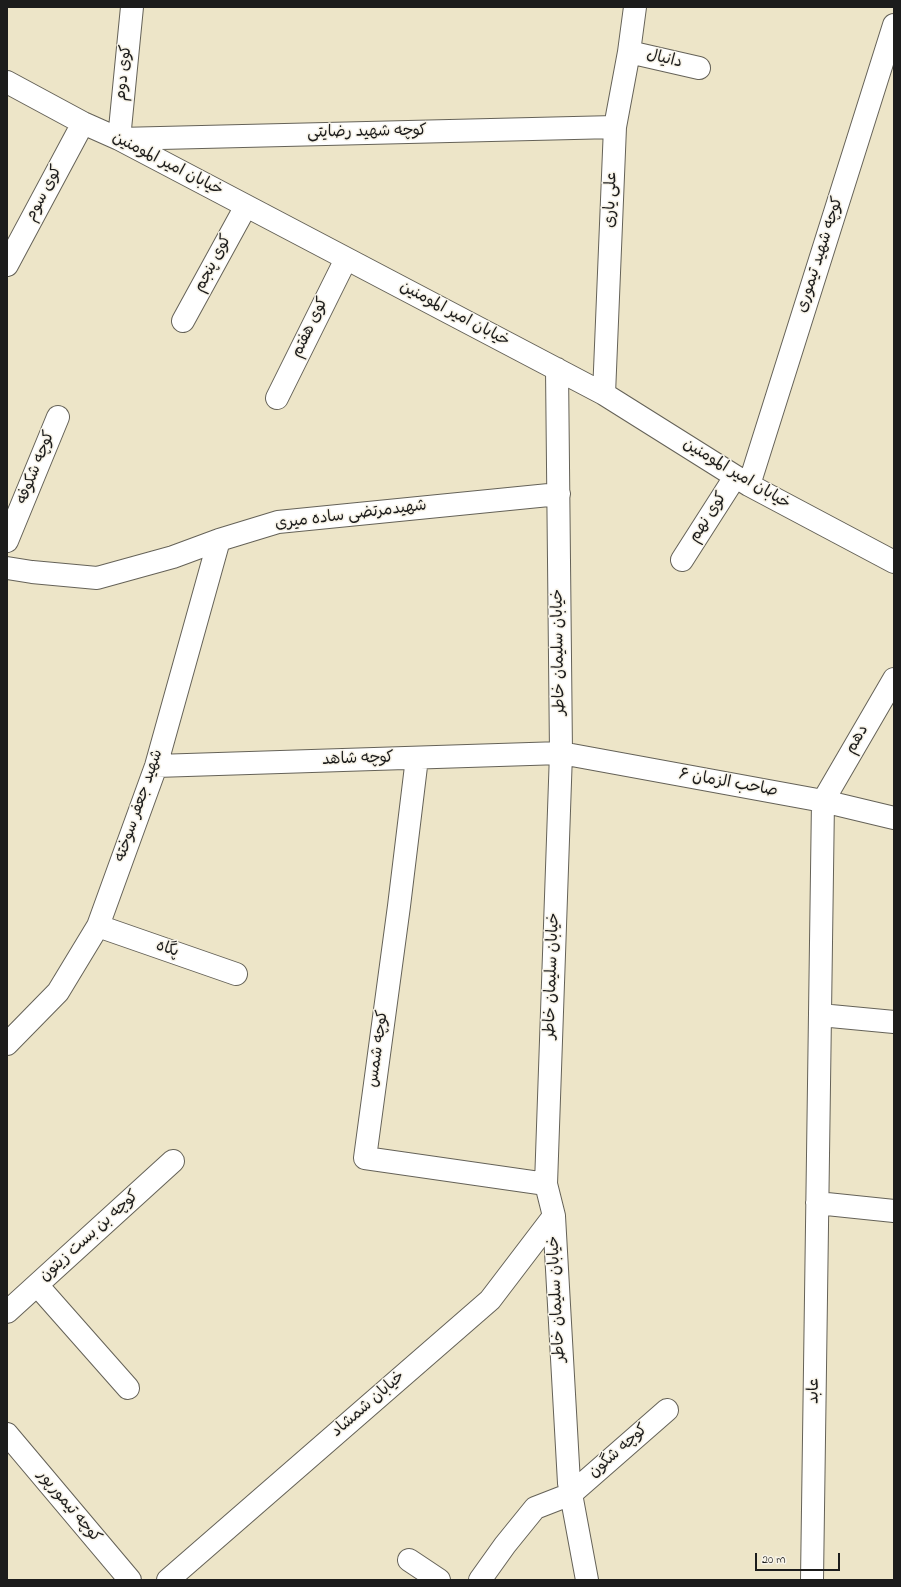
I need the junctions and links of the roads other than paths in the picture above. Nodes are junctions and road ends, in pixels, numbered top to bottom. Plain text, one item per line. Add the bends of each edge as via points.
1 (132, 7) edge
2 (635, 7) edge
3 (894, 25) edge
4 (628, 52) junction
5 (699, 68) dead end
6 (7, 82) edge
7 (83, 123) junction
8 (615, 127) junction
9 (119, 140) junction
10 (246, 206) junction
11 (346, 259) junction
12 (7, 265) edge
13 (183, 321) dead end
14 (557, 369) junction
15 (604, 394) junction
16 (277, 398) dead end
17 (58, 417) dead end
18 (742, 481) junction
19 (558, 494) junction
20 (219, 540) junction
21 (7, 541) edge
22 (682, 560) dead end
23 (894, 562) edge
24 (7, 568) edge
25 (894, 679) edge
26 (561, 753) junction
27 (417, 758) junction
28 (156, 766) junction
29 (823, 801) junction
30 (894, 818) edge
31 (98, 926) junction
32 (236, 974) dead end
33 (820, 1015) junction
34 (894, 1022) edge
35 (7, 1044) edge
36 (173, 1161) dead end
37 (546, 1184) junction
38 (817, 1202) junction
39 (894, 1211) edge
40 (554, 1216) junction
41 (37, 1285) junction
42 (7, 1312) edge
43 (128, 1388) dead end
44 (667, 1410) dead end
45 (7, 1434) edge
46 (571, 1494) junction
47 (409, 1560) dead end
48 (130, 1580) edge
49 (168, 1580) edge
50 (438, 1580) edge
51 (480, 1580) edge
52 (587, 1580) edge
53 (812, 1580) edge

1 - 9 street, کوی دوم
2 - 4 street, علی یاری
3 - 18 street, کوچه شهید تیموری
4 - 5 street, دانیال
4 - 8 street, علی یاری
6 - 7 street, خیابان امیر المومنین
7 - 9 street, خیابان امیر المومنین
7 - 12 street, کوی سوم
8 - 9 street, کوچه شهید رضایتی
8 - 15 street, علی یاری
9 - 10 street, خیابان امیر المومنین
10 - 11 street, خیابان امیر المومنین
10 - 13 street, کوی پنجم
11 - 14 street, خیابان امیر المومنین
11 - 16 street, کوی هفتم
14 - 15 street, خیابان امیر المومنین
14 - 19 street, خیابان سلیمان خاطر
15 - 18 street, خیابان امیر المومنین
17 - 21 street, کوچه شکوفه
18 - 22 street, کوی نهم
18 - 23 street, خیابان امیر المومنین
19 - 20 street, شهیدمرتضی ساده میری via 278,522
19 - 26 street, خیابان سلیمان خاطر
20 - 24 street, شهیدمرتضی ساده میری via 173,557 97,578
20 - 28 street, شهید جعفر سوخته
25 - 29 street, دهم
26 - 27 street, کوچه شاهد
26 - 29 street, صاحب الزمان ۶
26 - 37 street, خیابان سلیمان خاطر
27 - 28 street, کوچه شاهد
27 - 37 street, کوچه شمس via 365,1158
28 - 31 street, شهید جعفر سوخته
29 - 30 street, صاحب الزمان ۶
29 - 33 street, عابد
31 - 32 street, پگاه
31 - 35 street, شهید جعفر سوخته via 58,992
33 - 34 street
33 - 38 street, عابد
36 - 41 street, کوچه بن بست زیتون
37 - 40 street, خیابان سلیمان خاطر
38 - 39 street
38 - 53 street, عابد
40 - 46 street, خیابان سلیمان خاطر
40 - 49 street, خیابان شمشاد via 490,1300
41 - 42 street, کوچه بن بست زیتون
41 - 43 street
44 - 46 street, کوچه شگون
45 - 48 street, کوچه تیمورپور
46 - 51 street, کوچه شگون via 536,1508
46 - 52 street, خیابان سلیمان خاطر
47 - 50 street

